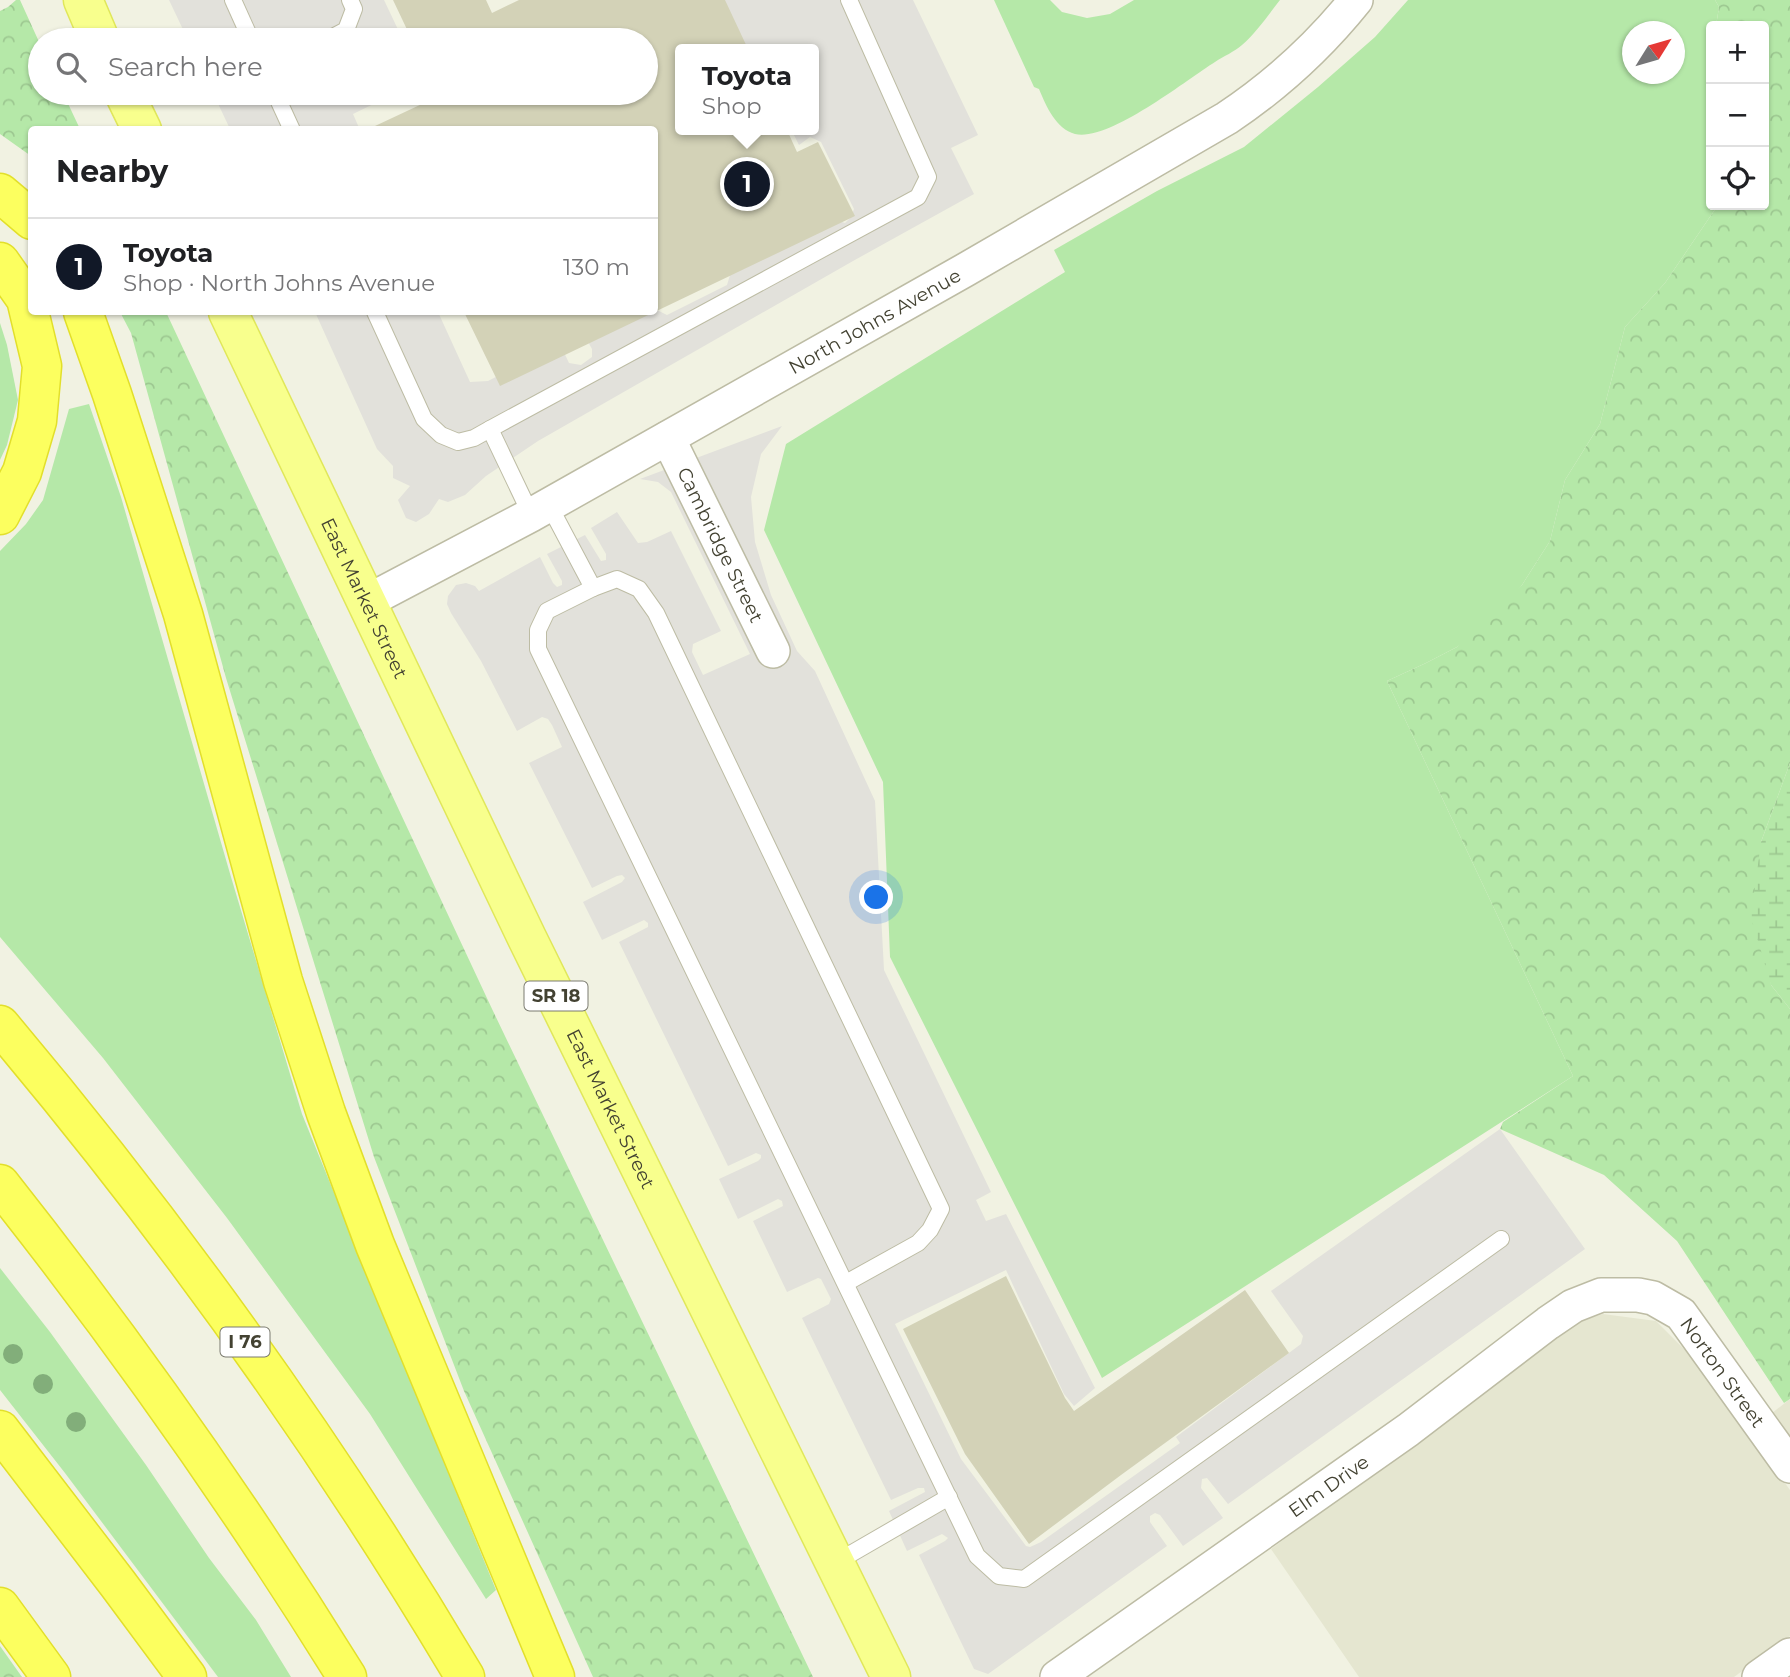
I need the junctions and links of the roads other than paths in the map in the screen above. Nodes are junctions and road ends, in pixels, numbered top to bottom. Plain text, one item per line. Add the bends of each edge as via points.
1 (83, 0) edge
2 (233, 0) edge
3 (350, 0) edge
4 (849, 0) edge
5 (1356, 0) edge
6 (95, 28) edge
7 (246, 28) edge
8 (347, 28) edge
9 (130, 105) edge
10 (281, 105) edge
11 (140, 126) edge
12 (290, 126) edge
13 (0, 193) edge
14 (28, 217) edge
15 (0, 262) edge
16 (28, 308) edge
17 (30, 315) edge
18 (84, 315) edge
19 (229, 315) edge
20 (376, 315) edge
21 (490, 429) junction
22 (668, 438) junction
23 (540, 510) junction
24 (0, 514) edge
25 (593, 588) junction
26 (366, 602) junction
27 (773, 651) dead end
28 (0, 1025) edge
29 (0, 1184) edge
30 (1502, 1239) dead end
31 (846, 1283) junction
32 (1601, 1295) joint
33 (0, 1430) edge
34 (1790, 1466) edge
35 (949, 1497) junction
36 (835, 1563) junction
37 (0, 1607) edge
38 (1790, 1655) edge
39 (51, 1677) edge
40 (187, 1677) edge
41 (347, 1677) edge
42 (465, 1677) edge
43 (555, 1677) edge
44 (891, 1677) edge
45 (1057, 1677) edge
46 (1759, 1677) edge

1 - 6 main road
2 - 7 lane
3 - 8 lane via 354,9
4 - 21 lane via 928,177 918,197
5 - 22 street, North Johns Avenue via 1286,73 1227,118
9 - 11 main road
10 - 12 lane
13 - 14 highway
15 - 16 highway
17 - 24 highway via 41,366 37,421 22,472
18 - 43 highway via 183,614 282,981 326,1113 380,1258
19 - 26 main road, East Market Street / SR 18
20 - 21 lane via 424,419 441,435 458,442
21 - 23 lane
22 - 23 street, North Johns Avenue
22 - 27 street, Cambridge Street
23 - 25 lane
23 - 26 street, North Johns Avenue
25 - 31 lane via 547,611 538,630 538,649
25 - 31 lane via 617,579 639,589 656,613 941,1209 918,1243
26 - 36 main road, East Market Street / SR 18
28 - 42 highway, I 76 via 215,1299 315,1440
29 - 41 highway via 57,1255 234,1500
30 - 35 lane via 1024,1579 999,1576 978,1556
31 - 35 lane
32 - 34 street, Norton Street via 1653,1298 1681,1314
32 - 45 street, Elm Drive via 1548,1323 1408,1430
33 - 40 highway
35 - 36 lane
36 - 44 main road, East Market Street / SR 18
37 - 39 highway
38 - 46 street

